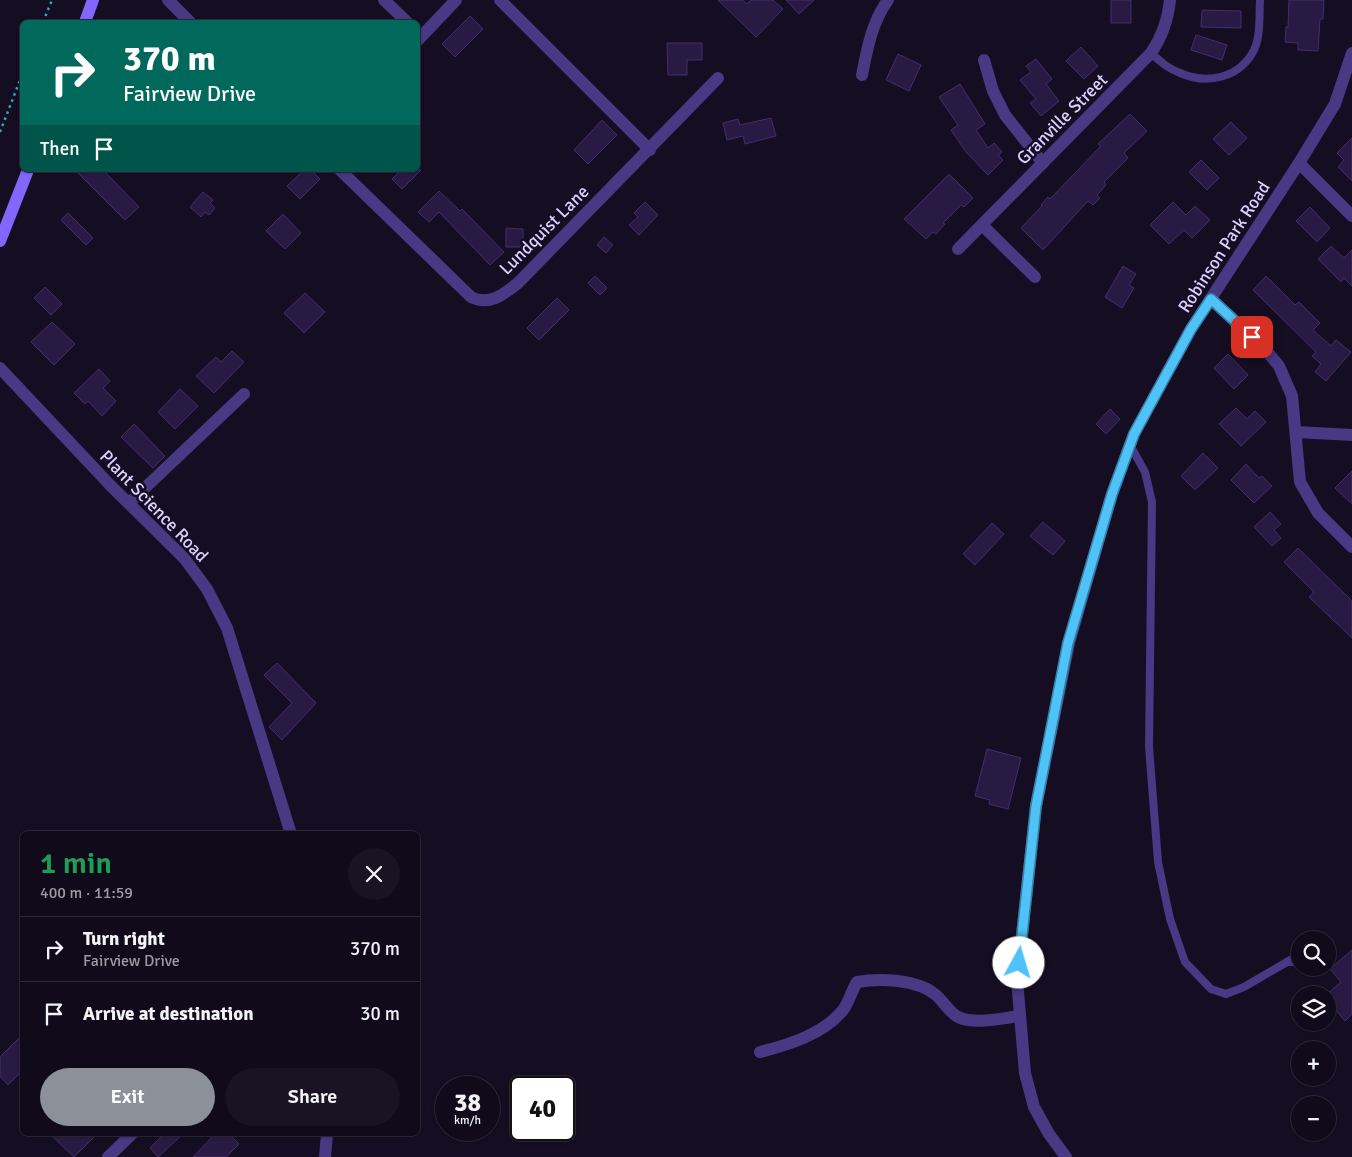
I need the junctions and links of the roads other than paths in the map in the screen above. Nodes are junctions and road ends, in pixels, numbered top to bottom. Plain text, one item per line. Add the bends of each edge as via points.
1 (93, 0) edge
2 (168, 0) edge
3 (384, 0) edge
4 (456, 0) edge
5 (500, 0) edge
6 (888, 0) edge
7 (1170, 0) edge
8 (1260, 0) edge
9 (86, 20) edge
10 (188, 20) edge
11 (405, 20) edge
12 (420, 35) edge
13 (1151, 53) junction
14 (1352, 53) edge
15 (984, 60) dead end
16 (862, 75) dead end
17 (718, 78) dead end
18 (650, 150) junction
19 (1043, 163) junction
20 (1299, 163) junction
21 (27, 172) edge
22 (342, 172) edge
23 (1352, 216) edge
24 (982, 225) junction
25 (0, 241) edge
26 (958, 250) dead end
27 (1035, 277) dead end
28 (1211, 299) junction
29 (0, 368) edge
30 (244, 394) dead end
31 (1296, 432) junction
32 (1352, 435) edge
33 (1130, 445) junction
34 (129, 503) junction
35 (1352, 547) edge
36 (289, 831) edge
37 (1291, 960) edge
38 (1287, 962) junction
39 (1291, 962) edge
40 (1020, 1016) junction
41 (760, 1052) dead end
42 (130, 1136) edge
43 (327, 1136) edge
44 (108, 1157) edge
45 (325, 1157) edge
46 (1066, 1157) edge

1 - 9 main road
2 - 10 street
3 - 11 street
4 - 12 street
5 - 18 street
6 - 16 street via 870,38
7 - 13 street, Granville Street via 1164,31
8 - 13 lane via 1254,50 1241,67 1225,77 1212,79 1180,74
13 - 19 street, Granville Street
14 - 20 street, Robinson Park Road via 1335,104
15 - 19 street via 993,91 1005,115
17 - 18 street, Lundquist Lane
18 - 22 street, Lundquist Lane via 518,283 502,296 480,302 448,276
19 - 24 street, Granville Street
20 - 23 street
20 - 28 street, Robinson Park Road
21 - 25 main road
24 - 26 street, Granville Street
24 - 27 street
28 - 31 street via 1279,366 1292,396
28 - 33 street, Robinson Park Road via 1191,329
29 - 34 street, Plant Science Road
30 - 34 street
31 - 32 street
31 - 35 street via 1300,482 1318,513
33 - 38 lane via 1145,472 1152,502 1149,747 1158,862 1170,919 1185,962 1211,989 1226,994
33 - 40 street, Robinson Park Road via 1112,494 1068,643 1036,806 1017,980
34 - 36 street, Plant Science Road via 184,558 207,589 227,628
37 - 38 lane
38 - 39 lane
40 - 41 street via 972,1020 958,1017 936,994 923,987 884,979 868,980 857,982 845,1008 834,1019 802,1038
40 - 46 street, Robinson Park Road via 1025,1073 1034,1107
42 - 44 street
43 - 45 street

